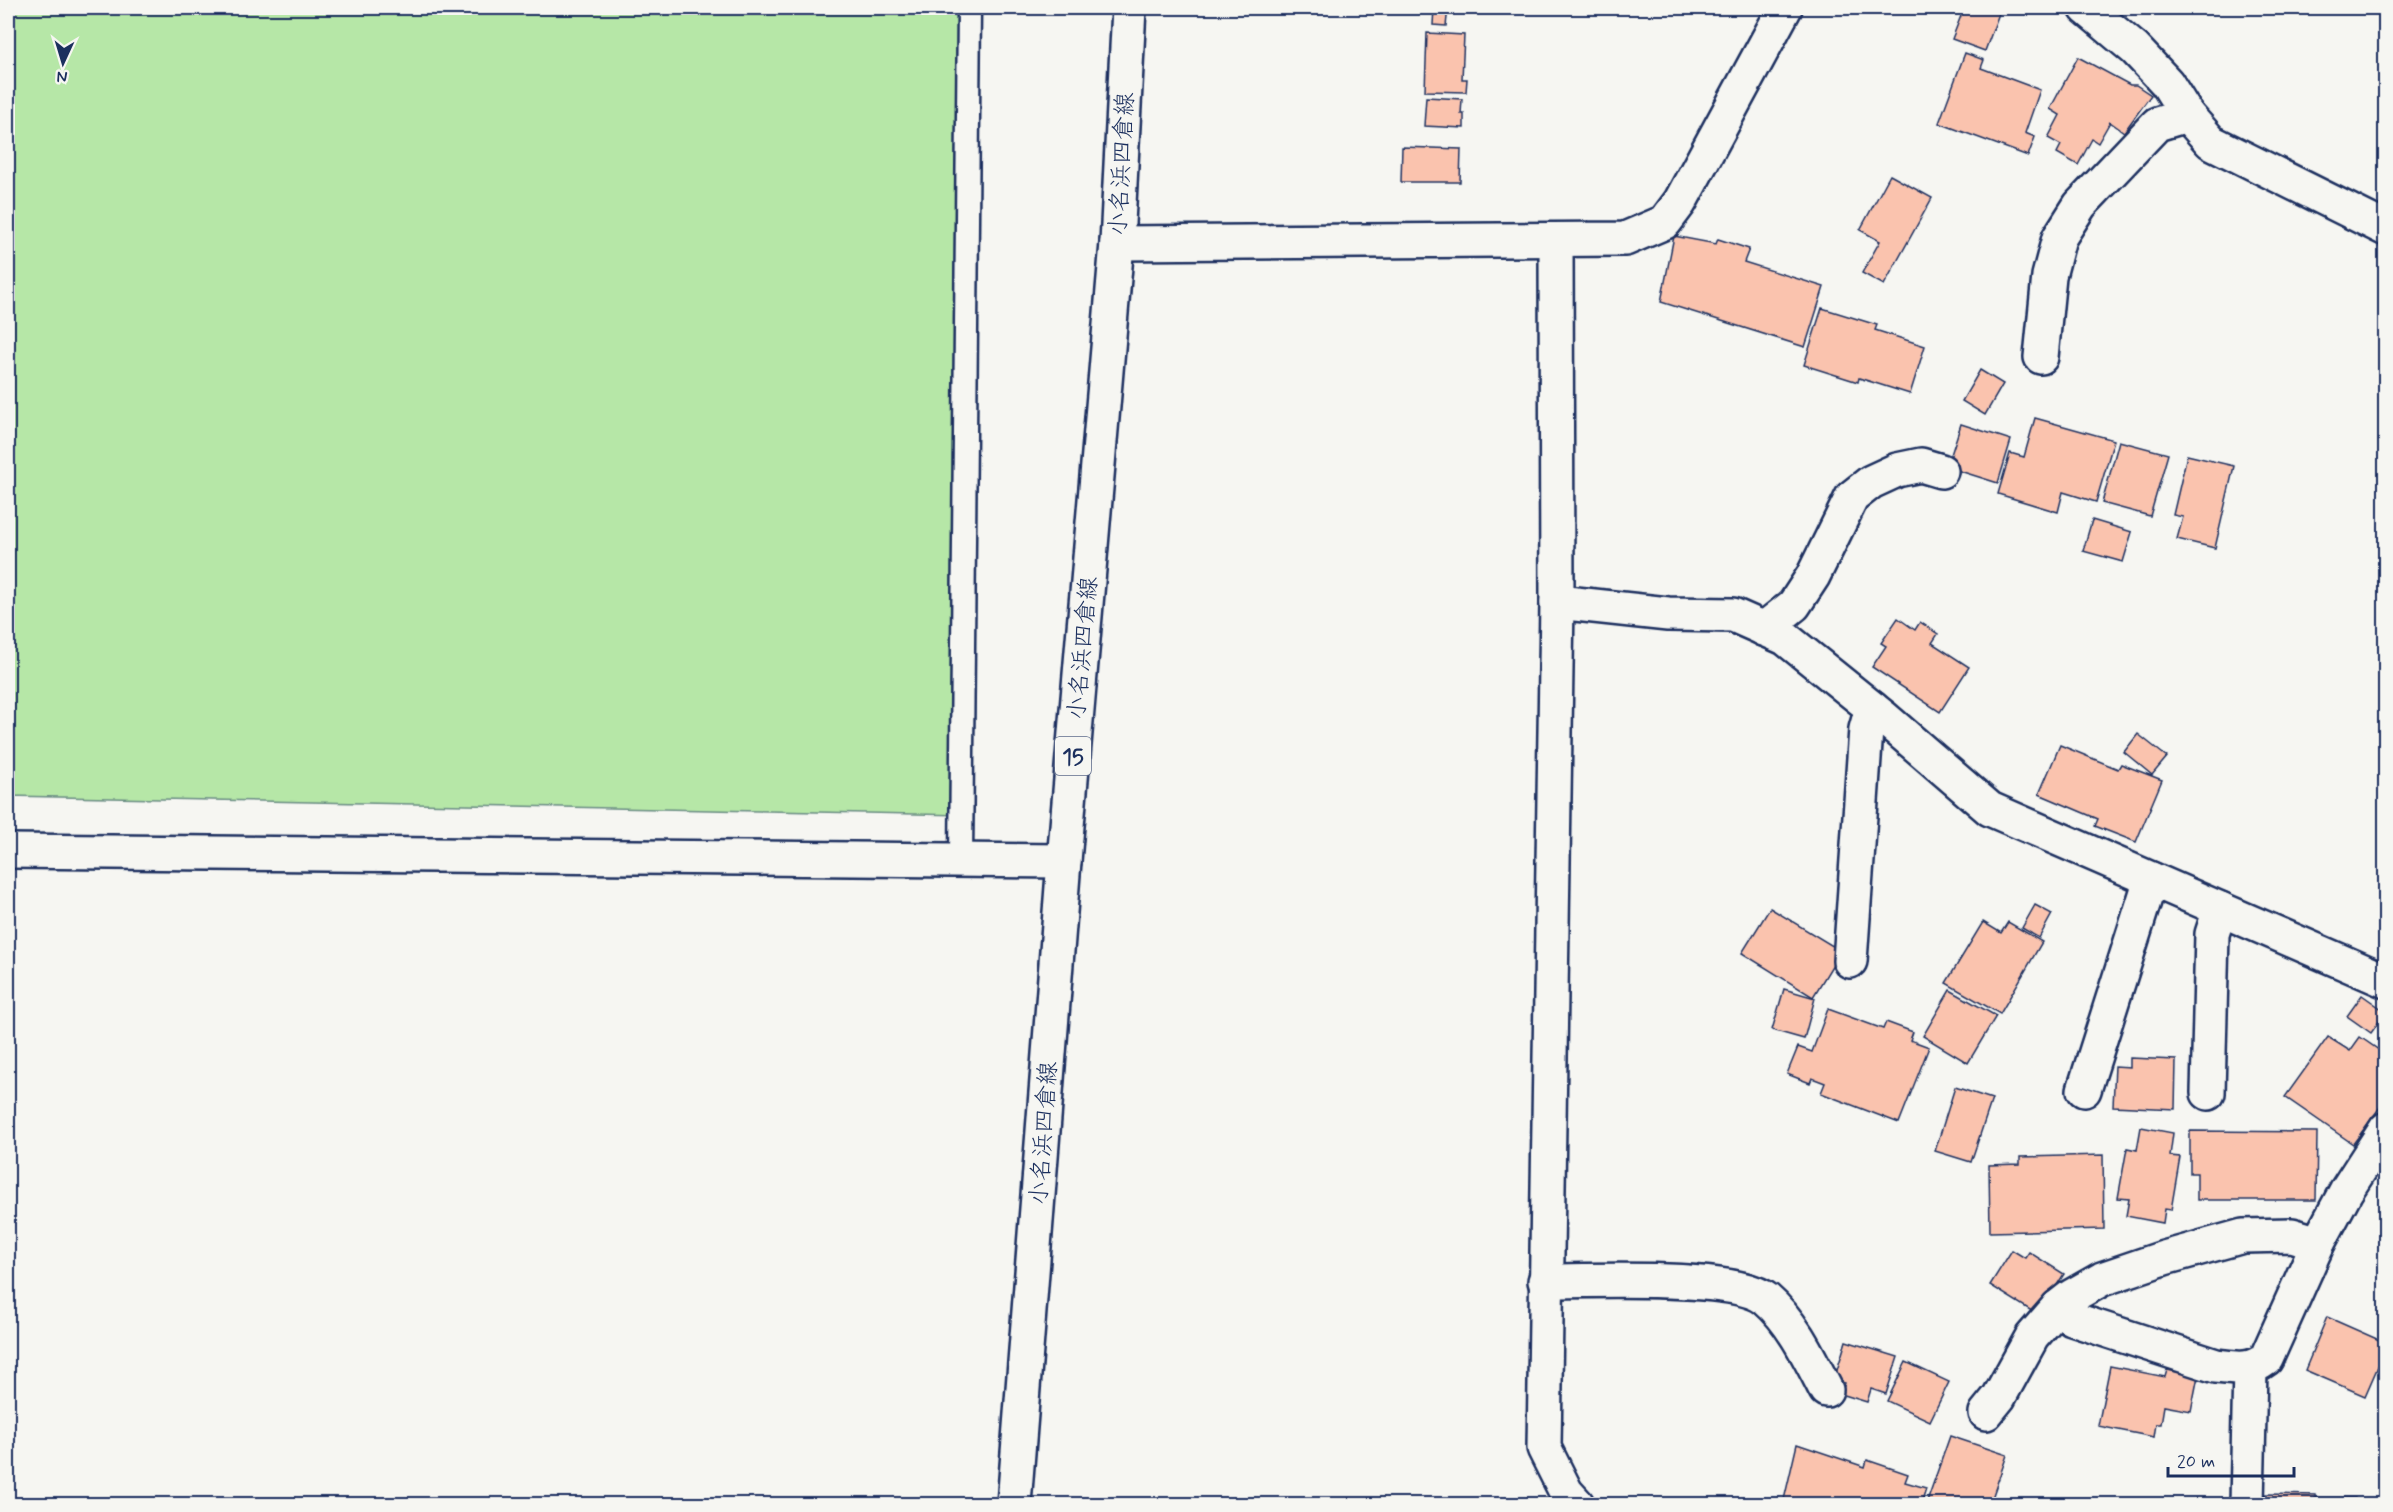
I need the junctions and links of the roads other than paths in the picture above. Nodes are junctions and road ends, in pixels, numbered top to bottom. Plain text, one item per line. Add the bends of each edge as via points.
1 (969, 8) edge
2 (1130, 8) edge
3 (1785, 8) edge
4 (2086, 8) edge
5 (2187, 115) junction
6 (2385, 229) edge
7 (1556, 241) junction
8 (1117, 243) junction
9 (2041, 357) dead end
10 (1941, 471) dead end
11 (1557, 602) junction
12 (1764, 629) junction
13 (1872, 708) junction
14 (8, 851) edge
15 (961, 860) junction
16 (1064, 861) junction
17 (2151, 879) junction
18 (2220, 909) junction
19 (1850, 961) dead end
20 (2385, 981) edge
21 (2084, 1090) dead end
22 (2208, 1093) dead end
23 (2385, 1129) edge
24 (2318, 1243) junction
25 (1545, 1281) junction
26 (2058, 1307) junction
27 (2250, 1368) junction
28 (1826, 1390) dead end
29 (1986, 1413) dead end
30 (1014, 1504) edge
31 (1577, 1504) edge
32 (2247, 1504) edge

1 - 15 lane
2 - 8 street, 小名浜四倉線 / 15
3 - 7 street via 1680,202 1665,222 1625,238
4 - 5 street via 2159,74
5 - 6 street via 2211,142
5 - 9 street via 2157,124 2080,205 2058,238 2049,276
7 - 8 street
7 - 11 street
8 - 16 street, 小名浜四倉線 / 15
10 - 12 street via 1921,465 1897,470 1871,482 1852,497 1813,576 1794,605
11 - 12 street via 1668,614 1733,615
11 - 25 street
12 - 13 street via 1785,639
13 - 17 street via 1990,809
13 - 19 street via 1866,729
14 - 15 street
15 - 16 street
16 - 30 street, 小名浜四倉線 / 15
17 - 18 street
17 - 21 street
18 - 20 street
18 - 22 street via 2211,934
23 - 24 street
24 - 26 street via 2292,1235 2243,1236 2102,1279
24 - 27 street via 2266,1359
25 - 28 street via 1696,1282 1738,1287 1765,1298 1784,1319
25 - 31 street via 1544,1448 1566,1492
26 - 27 street via 2072,1318 2216,1366
26 - 29 street via 2032,1337 1999,1398
27 - 32 street

